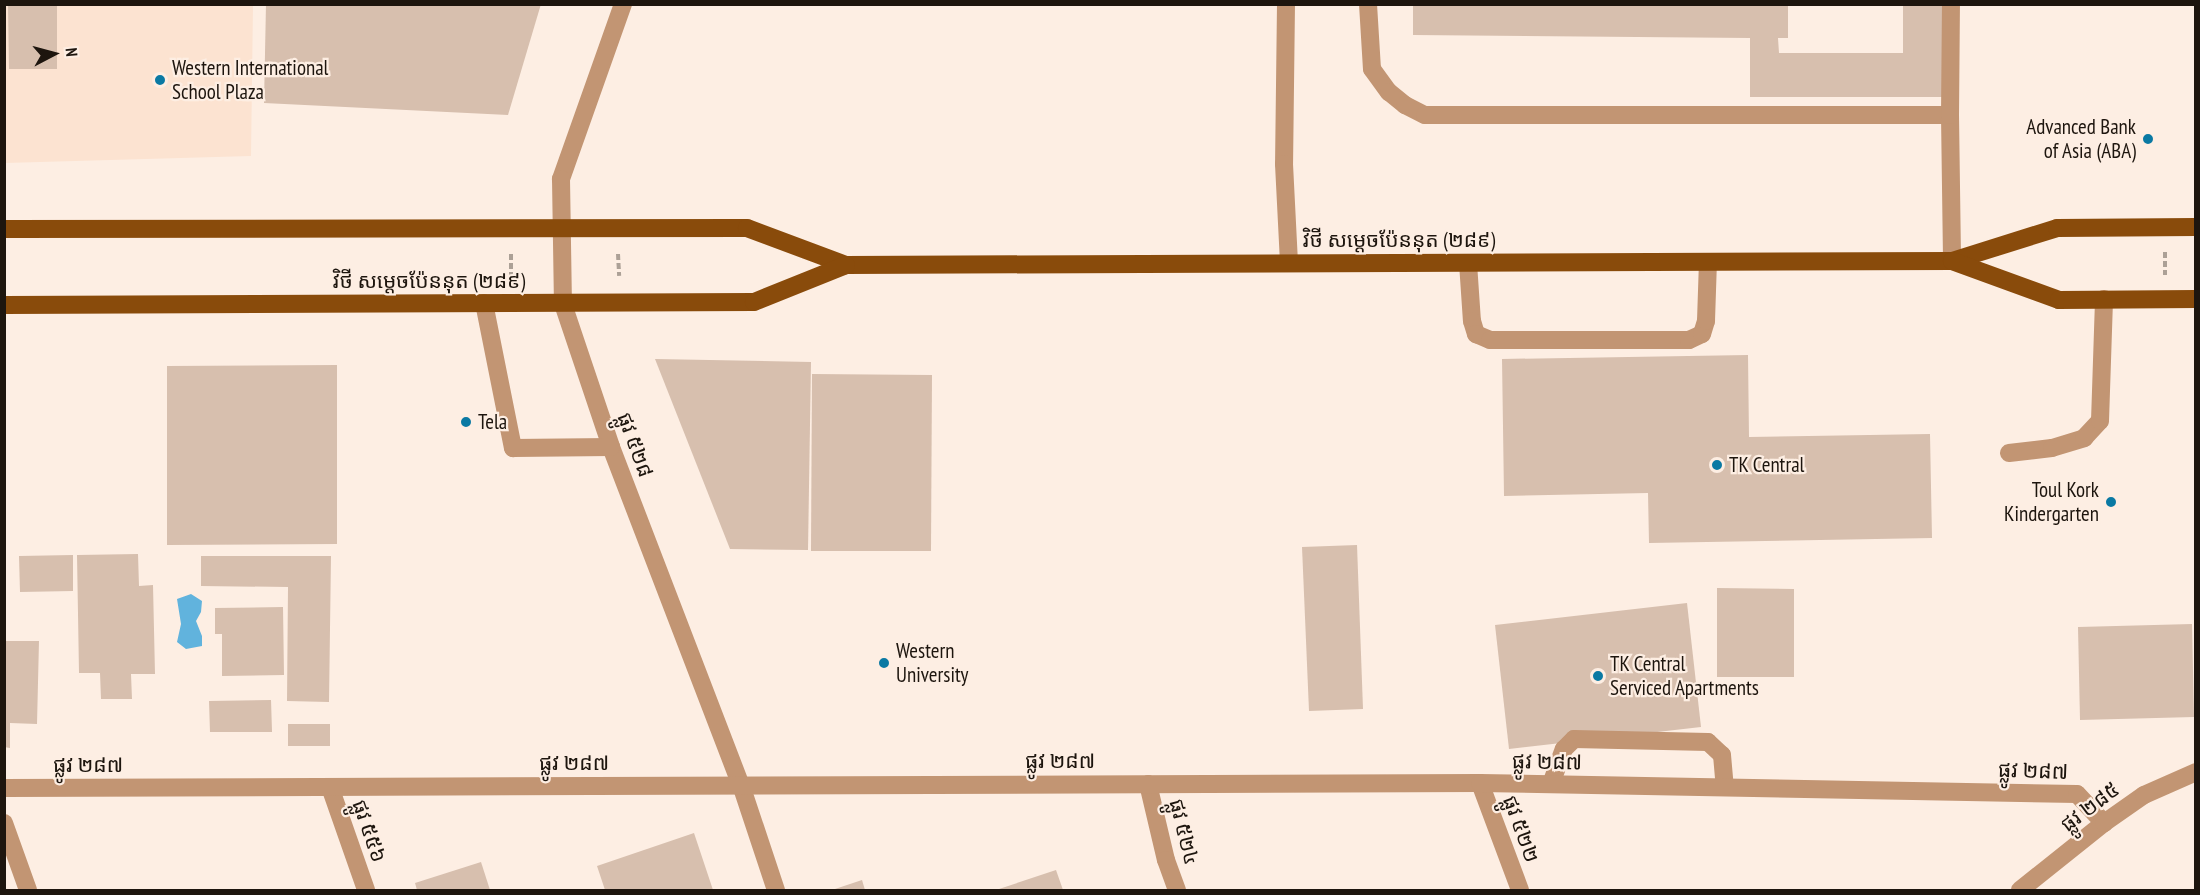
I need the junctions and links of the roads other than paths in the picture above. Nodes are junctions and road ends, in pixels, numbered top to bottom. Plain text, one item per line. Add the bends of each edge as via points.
1 (623, 4) edge
2 (1286, 4) edge
3 (1368, 4) edge
4 (1951, 4) edge
5 (1950, 115) junction
6 (2196, 227) edge
7 (4, 230) edge
8 (561, 230) junction
9 (1708, 261) junction
10 (1952, 261) junction
11 (1288, 263) junction
12 (1468, 263) junction
13 (846, 265) junction
14 (2104, 299) junction
15 (2196, 299) edge
16 (483, 303) junction
17 (4, 304) edge
18 (563, 304) junction
19 (611, 447) junction
20 (2009, 453) dead end
21 (2196, 772) edge
22 (1149, 783) junction
23 (1480, 783) junction
24 (1551, 784) junction
25 (741, 785) junction
26 (330, 787) junction
27 (4, 788) edge
28 (1725, 788) junction
29 (2104, 822) junction
30 (4, 823) edge
31 (28, 891) edge
32 (366, 891) edge
33 (776, 891) edge
34 (1177, 891) edge
35 (1520, 891) edge
36 (2020, 891) edge

1 - 8 street, ផ្លូវ ៥២៨ via 561,179
2 - 11 street via 1284,164
3 - 5 street via 1372,69 1397,98 1425,115
4 - 5 street
5 - 10 street
6 - 10 main road, វិថី សម្តេចប៉ែននុត (២៨៩) via 2057,228
7 - 8 main road, វិថី សម្តេចប៉ែននុត (២៨៩)
8 - 13 main road, វិថី សម្តេចប៉ែននុត (២៨៩) via 747,228
8 - 18 street, ផ្លូវ ៥២៨
9 - 10 main road, វិថី សម្តេចប៉ែននុត (២៨៩)
9 - 12 main road, វិថី សម្តេចប៉ែននុត (២៨៩)
9 - 12 street via 1706,321 1702,334 1689,340 1490,340 1476,334 1472,321
10 - 14 main road, វិថី សម្តេចប៉ែននុត (២៨៩) via 2059,300
11 - 12 main road, វិថី សម្តេចប៉ែននុត (២៨៩)
11 - 13 main road, វិថី សម្តេចប៉ែននុត (២៨៩)
13 - 18 main road, វិថី សម្តេចប៉ែននុត (២៨៩) via 753,302
14 - 15 main road, វិថី សម្តេចប៉ែននុត (២៨៩)
14 - 20 street via 2100,421 2084,438 2052,448
16 - 17 main road, វិថី សម្តេចប៉ែននុត (២៨៩)
16 - 18 main road, វិថី សម្តេចប៉ែននុត (២៨៩)
16 - 19 street via 513,448
18 - 19 street, ផ្លូវ ៥២៨
19 - 25 street, ផ្លូវ ៥២៨
21 - 29 street, ផ្លូវ ២៨៥ via 2144,795
22 - 23 street, ផ្លូវ ២៨៧
22 - 25 street, ផ្លូវ ២៨៧
22 - 34 street, ផ្លូវ ៥២៤
23 - 24 street, ផ្លូវ ២៨៧
23 - 35 street, ផ្លូវ ៥២២
24 - 28 street, ផ្លូវ ២៨៧
24 - 28 street via 1564,749 1574,739 1708,742 1722,755
25 - 26 street, ផ្លូវ ២៨៧
25 - 33 street, ផ្លូវ ៥២៨
26 - 27 street, ផ្លូវ ២៨៧
26 - 32 street, ផ្លូវ ៥៥៦
28 - 29 street, ផ្លូវ ២៨៧ via 2077,794
29 - 36 street, ផ្លូវ ២៨៥
30 - 31 street

